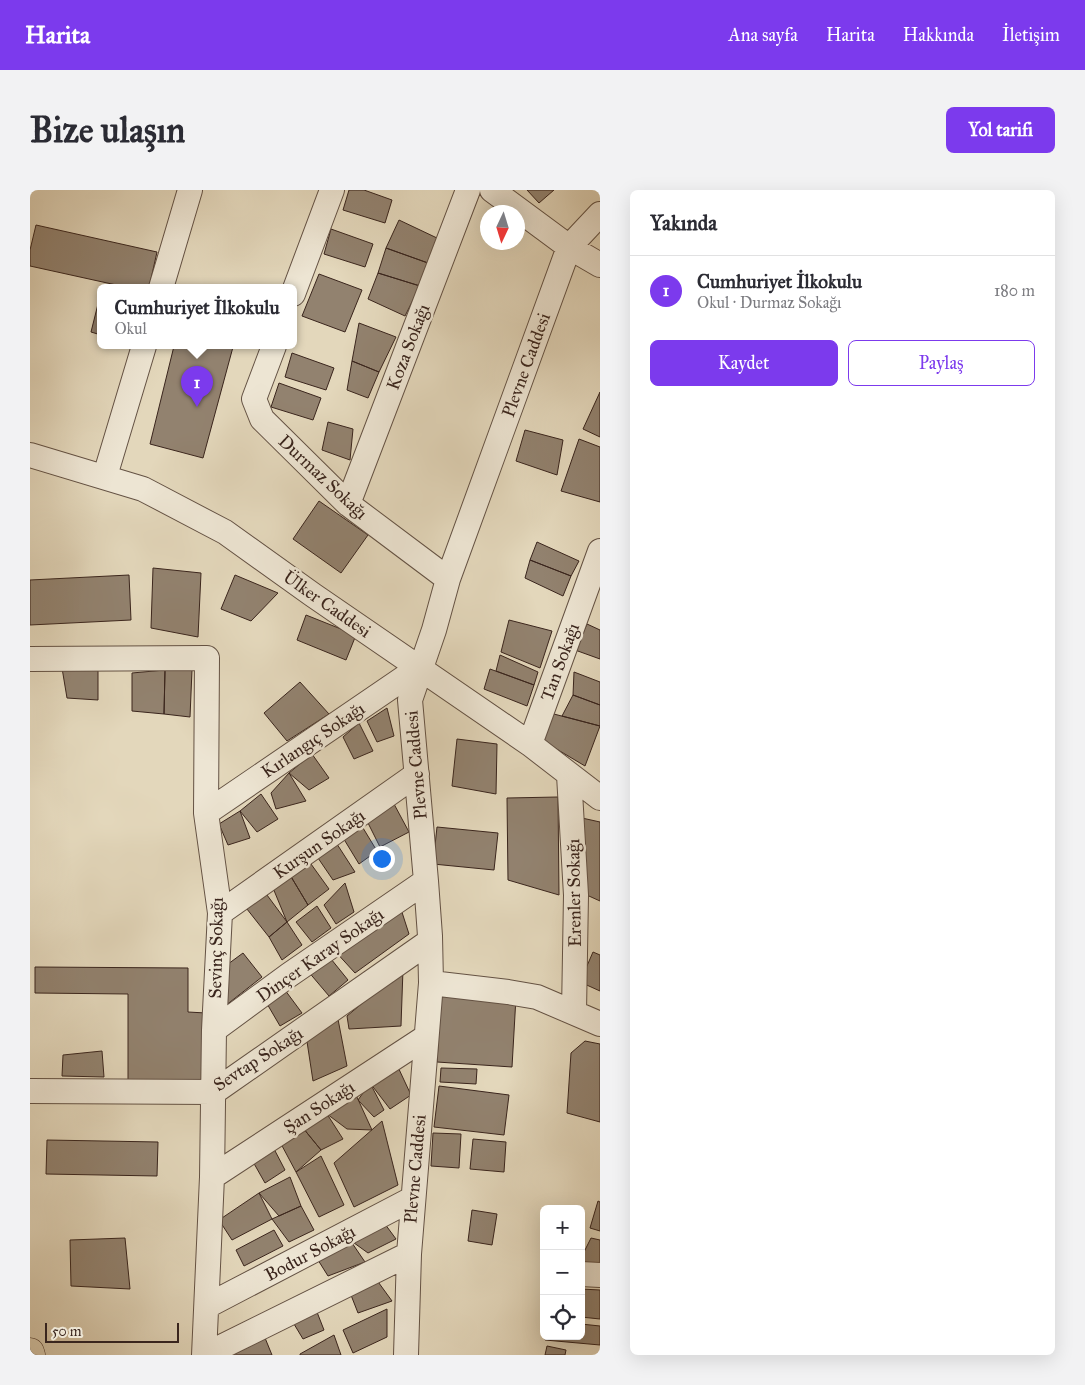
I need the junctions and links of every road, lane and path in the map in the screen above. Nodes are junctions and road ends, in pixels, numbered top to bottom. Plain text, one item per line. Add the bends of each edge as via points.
1 (190, 190) edge
2 (332, 190) edge
3 (468, 190) edge
4 (492, 190) edge
5 (600, 214) edge
6 (569, 247) junction
7 (600, 265) edge
8 (162, 284) edge
9 (297, 284) edge
10 (143, 349) edge
11 (273, 349) edge
12 (30, 455) edge
13 (105, 476) junction
14 (348, 504) junction
15 (600, 551) edge
16 (448, 579) junction
17 (30, 659) edge
18 (420, 667) junction
19 (530, 744) junction
20 (417, 774) junction
21 (569, 775) junction
22 (598, 788) edge
23 (206, 814) junction
24 (426, 881) junction
25 (220, 913) junction
26 (430, 941) junction
27 (431, 983) junction
28 (574, 1012) junction
29 (600, 1024) edge
30 (214, 1030) junction
31 (426, 1038) junction
32 (30, 1091) edge
33 (214, 1092) junction
34 (212, 1177) junction
35 (412, 1199) junction
36 (408, 1254) junction
37 (585, 1274) edge
38 (600, 1275) edge
39 (207, 1306) junction
40 (400, 1352) edge
41 (204, 1355) edge

1 - 8 street
2 - 9 street
3 - 14 street, Koza Sokağı
4 - 6 street
5 - 6 street, Plevne Caddesi
6 - 7 street
6 - 16 street, Plevne Caddesi
10 - 13 street
11 - 14 street, Durmaz Sokağı via 254,400 262,420
12 - 13 street, Ülker Caddesi
13 - 18 street, Ülker Caddesi via 143,488 225,532
14 - 16 street, Durmaz Sokağı
15 - 19 street, Tan Sokağı
16 - 18 street, Plevne Caddesi
17 - 23 street, Sevinç Sokağı via 207,658
18 - 19 street, Ülker Caddesi
18 - 20 street, Plevne Caddesi via 410,700
18 - 23 street, Kırlangıç Sokağı
19 - 21 street, Ülker Caddesi
20 - 24 street, Plevne Caddesi
20 - 25 street, Kurşun Sokağı
21 - 22 street, Ülker Caddesi
21 - 28 street, Erenler Sokağı via 576,895
23 - 25 street, Sevinç Sokağı
24 - 26 street, Plevne Caddesi
24 - 30 street, Dinçer Karay Sokağı
25 - 30 street, Sevinç Sokağı
26 - 27 street, Plevne Caddesi
26 - 33 street, Sevtap Sokağı
27 - 28 street via 508,992 537,998
27 - 31 street, Plevne Caddesi
28 - 29 street
30 - 33 street, Sevinç Sokağı
31 - 34 street, Şan Sokağı
31 - 35 street, Plevne Caddesi
32 - 33 street, Sevtap Sokağı
33 - 34 street, Sevinç Sokağı
34 - 39 street, Sevinç Sokağı
35 - 36 street, Plevne Caddesi
35 - 39 street, Bodur Sokağı
36 - 40 street, Plevne Caddesi
36 - 41 street
37 - 38 street
39 - 41 street, Sevinç Sokağı

